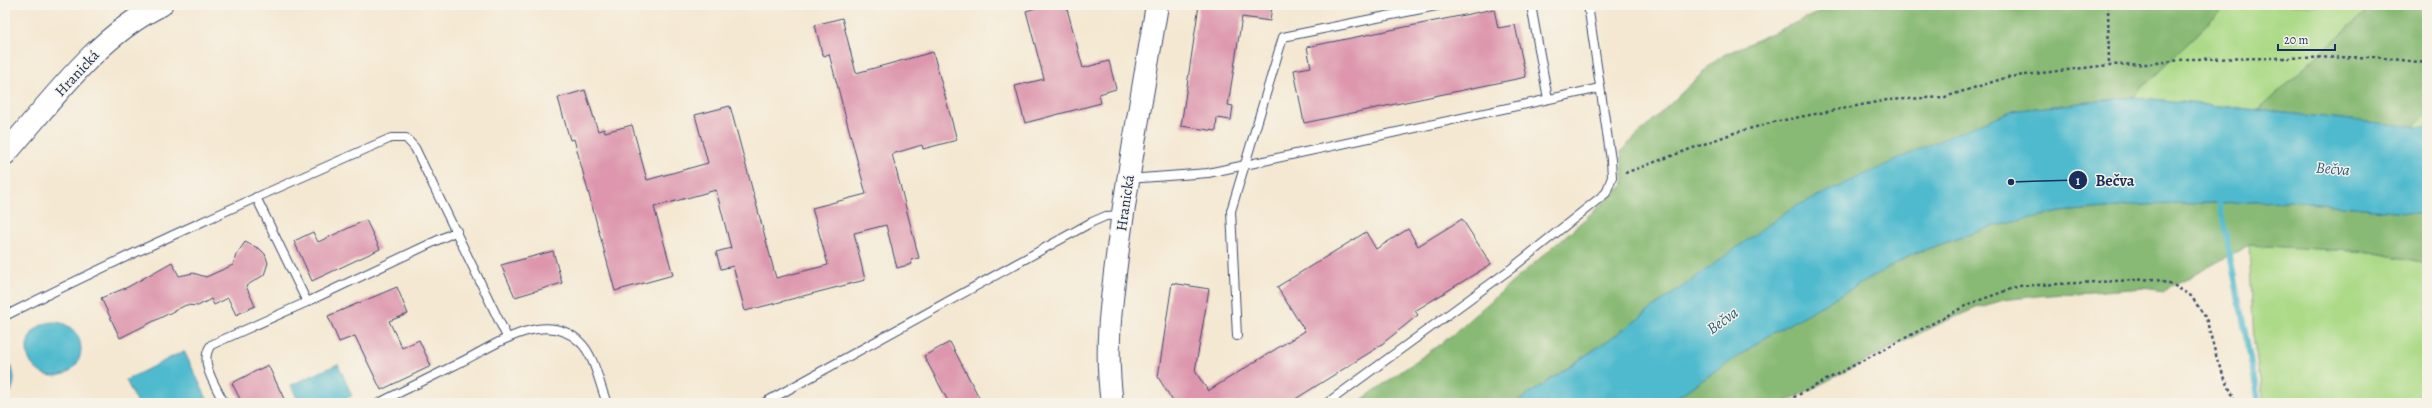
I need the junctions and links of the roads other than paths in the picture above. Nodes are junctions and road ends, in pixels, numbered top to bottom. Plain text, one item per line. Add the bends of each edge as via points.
1 (161, 5) edge
2 (1157, 5) edge
3 (1441, 5) edge
4 (1531, 5) edge
5 (1588, 5) edge
6 (1600, 88) junction
7 (1548, 99) junction
8 (5, 154) edge
9 (1243, 165) junction
10 (1128, 179) junction
11 (256, 197) junction
12 (1123, 215) junction
13 (457, 231) junction
14 (307, 302) junction
15 (5, 316) edge
16 (1236, 336) dead end
17 (507, 337) junction
18 (224, 403) edge
19 (379, 403) edge
20 (606, 403) edge
21 (764, 403) edge
22 (1112, 403) edge
23 (1327, 403) edge

1 - 8 street, Hranická via 129,23 107,42 84,64
2 - 10 street, Hranická
3 - 9 lane via 1283,37
4 - 7 lane
5 - 6 lane
6 - 7 lane
6 - 23 lane via 1612,177 1608,190 1599,201
7 - 9 lane
9 - 10 lane via 1208,173
9 - 16 lane via 1231,211
10 - 12 street, Hranická
11 - 13 lane via 391,138 406,138 414,148
11 - 14 lane
11 - 15 lane via 82,277
12 - 21 lane via 1116,214 1092,222
12 - 22 street, Hranická via 1107,338
13 - 14 lane
13 - 17 lane
14 - 18 lane via 211,345 206,352 206,361
17 - 19 lane
17 - 20 lane via 548,329 572,336 585,349

